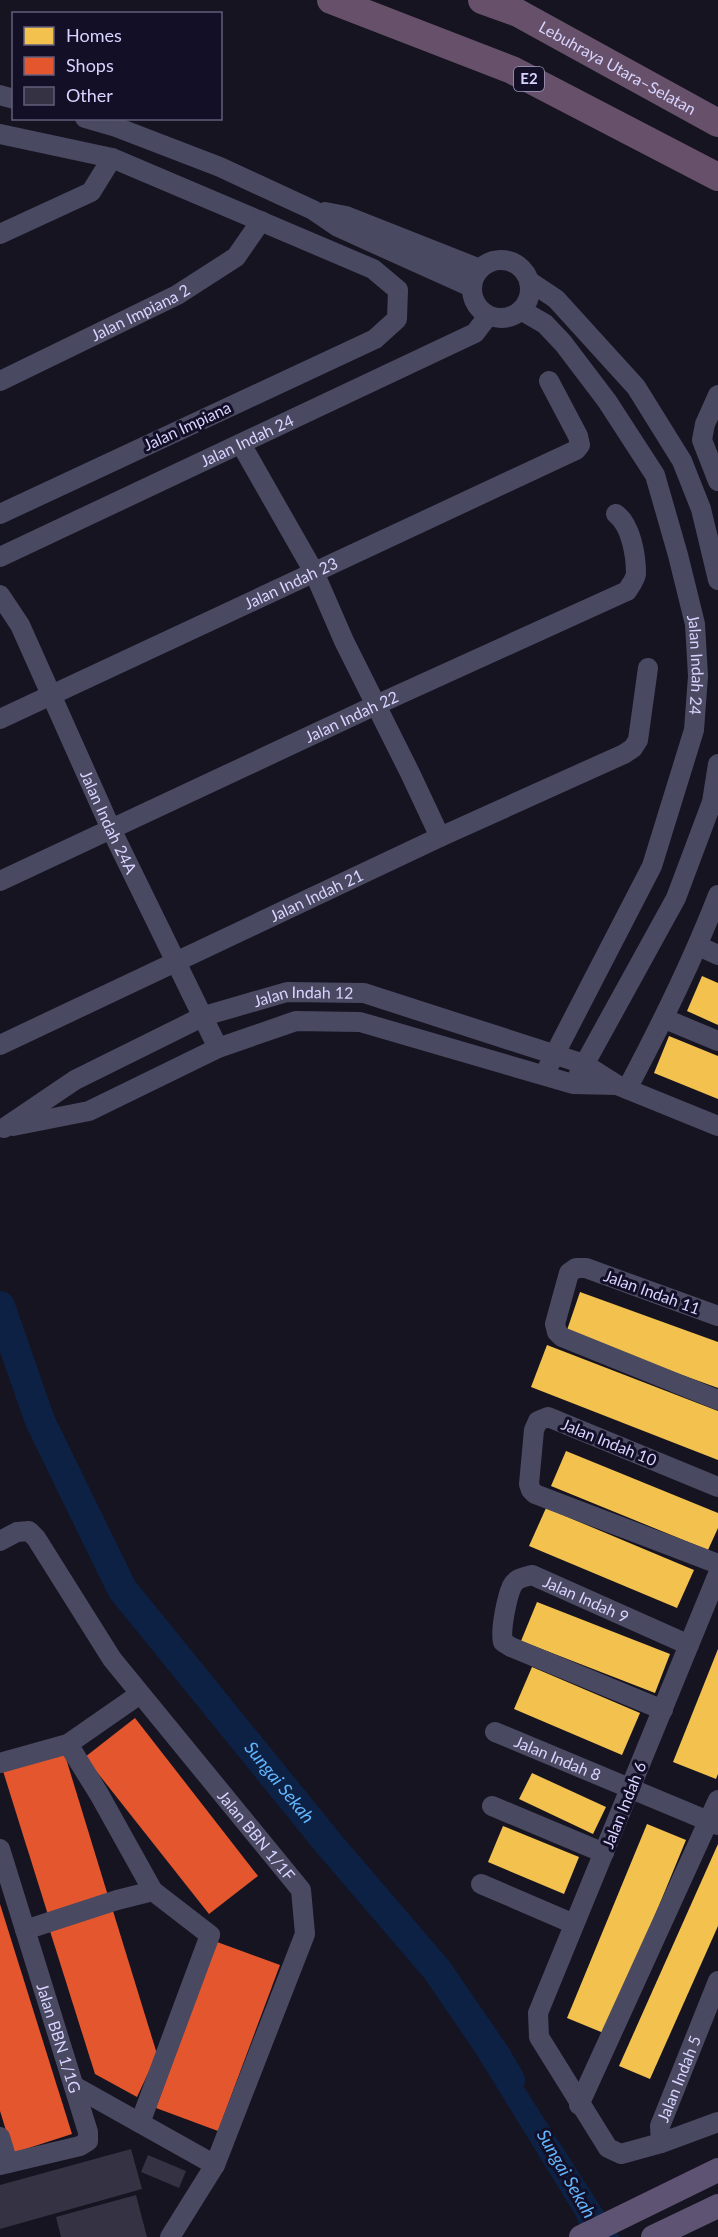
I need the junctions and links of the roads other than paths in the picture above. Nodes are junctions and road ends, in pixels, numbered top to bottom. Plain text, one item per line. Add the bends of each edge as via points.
1 (331, 0) edge
2 (482, 0) edge
3 (92, 120) edge
4 (718, 123) edge
5 (0, 134) edge
6 (112, 158) junction
7 (718, 177) edge
8 (313, 210) junction
9 (261, 221) junction
10 (0, 234) edge
11 (480, 269) junction
12 (529, 281) junction
13 (471, 287) junction
14 (521, 310) junction
15 (488, 316) junction
16 (0, 381) edge
17 (549, 381) dead end
18 (718, 395) edge
19 (241, 444) junction
20 (718, 481) edge
21 (0, 514) edge
22 (616, 514) dead end
23 (0, 557) edge
24 (314, 572) junction
25 (718, 580) edge
26 (0, 595) edge
27 (648, 668) dead end
28 (51, 695) junction
29 (376, 705) junction
30 (0, 719) edge
31 (718, 764) edge
32 (111, 829) junction
33 (440, 837) junction
34 (0, 881) edge
35 (718, 895) edge
36 (698, 946) junction
37 (718, 955) edge
38 (175, 962) junction
39 (204, 1016) junction
40 (665, 1018) junction
41 (718, 1041) edge
42 (0, 1045) edge
43 (218, 1048) junction
44 (555, 1055) junction
45 (584, 1064) junction
46 (544, 1075) junction
47 (573, 1084) junction
48 (622, 1087) junction
49 (718, 1126) edge
50 (2, 1129) edge
51 (718, 1316) edge
52 (718, 1400) edge
53 (718, 1487) edge
54 (0, 1541) edge
55 (718, 1563) edge
56 (718, 1574) edge
57 (689, 1645) junction
58 (140, 1694) junction
59 (663, 1710) junction
60 (495, 1732) dead end
61 (68, 1744) junction
62 (0, 1763) edge
63 (631, 1788) junction
64 (718, 1800) edge
65 (492, 1806) dead end
66 (714, 1823) edge
67 (0, 1850) edge
68 (604, 1853) junction
69 (481, 1884) dead end
70 (153, 1891) junction
71 (8, 1901) edge
72 (574, 1924) junction
73 (25, 1930) junction
74 (718, 1982) edge
75 (74, 2086) junction
76 (579, 2104) junction
77 (718, 2122) edge
78 (140, 2123) junction
79 (0, 2138) edge
80 (661, 2143) junction
81 (4, 2164) edge
82 (215, 2165) junction
83 (718, 2170) edge
84 (718, 2206) edge
85 (170, 2237) edge
86 (581, 2237) edge
87 (653, 2237) edge

1 - 7 highway, E2 via 512,70
2 - 4 highway, Lebuhraya Utara–Selatan via 518,13
3 - 8 street via 220,167
5 - 6 street
6 - 9 street
6 - 10 street via 91,192
8 - 11 street via 346,216
8 - 13 street via 338,227
9 - 16 street, Jalan Impiana 2 via 236,257 177,295
9 - 21 street, Jalan Impiana via 373,269 398,290 397,319 375,339
11 - 12 street via 487,263 503,260 520,266
11 - 13 street
12 - 14 street via 529,297
12 - 25 street via 556,299 636,387 682,461 701,509
13 - 15 street via 476,306
14 - 15 street via 507,318
14 - 44 street, Jalan Indah 24 via 544,324 563,343 655,475 694,624 698,676 694,729 652,866
15 - 19 street, Jalan Indah 24 via 475,333
17 - 24 street, Jalan Indah 23 via 578,436 580,445 576,450
18 - 20 street via 702,440
19 - 23 street, Jalan Indah 24
19 - 24 street
22 - 29 street, Jalan Indah 22 via 630,531 636,576 627,591
24 - 28 street, Jalan Indah 23
24 - 29 street
26 - 28 street, Jalan Indah 24A via 20,625
27 - 33 street, Jalan Indah 21 via 638,740 633,748
28 - 30 street, Jalan Indah 23
28 - 32 street, Jalan Indah 24A
29 - 32 street, Jalan Indah 22
29 - 33 street
31 - 45 street via 712,802 676,898
32 - 34 street, Jalan Indah 22
32 - 38 street, Jalan Indah 24A
33 - 38 street, Jalan Indah 21
35 - 36 street
36 - 37 street
36 - 40 street
38 - 39 street, Jalan Indah 24A
38 - 42 street, Jalan Indah 21
39 - 43 street, Jalan Indah 24A
39 - 44 street, Jalan Indah 12 via 287,992 364,993
39 - 50 street, Jalan Indah 12 via 75,1080
40 - 41 street
40 - 48 street
43 - 46 street, Jalan Indah 12 via 296,1021 360,1022
43 - 50 street, Jalan Indah 12 via 89,1111
44 - 45 street, Jalan Indah 12
44 - 46 street, Jalan Indah 24
45 - 47 street
45 - 48 street, Jalan Indah 12
46 - 47 street, Jalan Indah 12
47 - 48 street, Jalan Indah 12
48 - 49 street, Jalan Indah 12
51 - 52 street, Jalan Indah 11 via 586,1268 576,1268 570,1273 555,1324 562,1337
53 - 55 street, Jalan Indah 10 via 548,1417 538,1421 534,1430 529,1484 535,1494
54 - 58 street, Jalan BBN 1/1F via 29,1531 36,1538 112,1659
56 - 57 street, Jalan Indah 6
57 - 59 street, Jalan Indah 6
57 - 59 street, Jalan Indah 9 via 532,1575 512,1585 501,1633 503,1642
58 - 61 street
58 - 82 street, Jalan BBN 1/1F via 301,1890 305,1934
59 - 63 street, Jalan Indah 6
60 - 63 street, Jalan Indah 8
61 - 62 street
61 - 70 street
63 - 66 street, Jalan Indah 8
63 - 68 street, Jalan Indah 6
64 - 66 street
65 - 68 street
66 - 76 street
67 - 71 street, Jalan BBN 1/1G
68 - 72 street, Jalan Indah 6
69 - 72 street
70 - 73 street
70 - 78 street via 210,1935
71 - 73 street, Jalan BBN 1/1G
72 - 76 street, Jalan Indah 6 via 538,2013 539,2037
73 - 75 street, Jalan BBN 1/1G
74 - 80 street, Jalan Indah 5 via 660,2126
75 - 78 street
75 - 81 street, Jalan BBN 1/1G via 88,2140 80,2146
76 - 80 street via 608,2148 621,2154
77 - 80 street
78 - 82 street
79 - 81 street
82 - 85 street, Jalan BBN 1/1F
83 - 86 main road
84 - 87 main road

